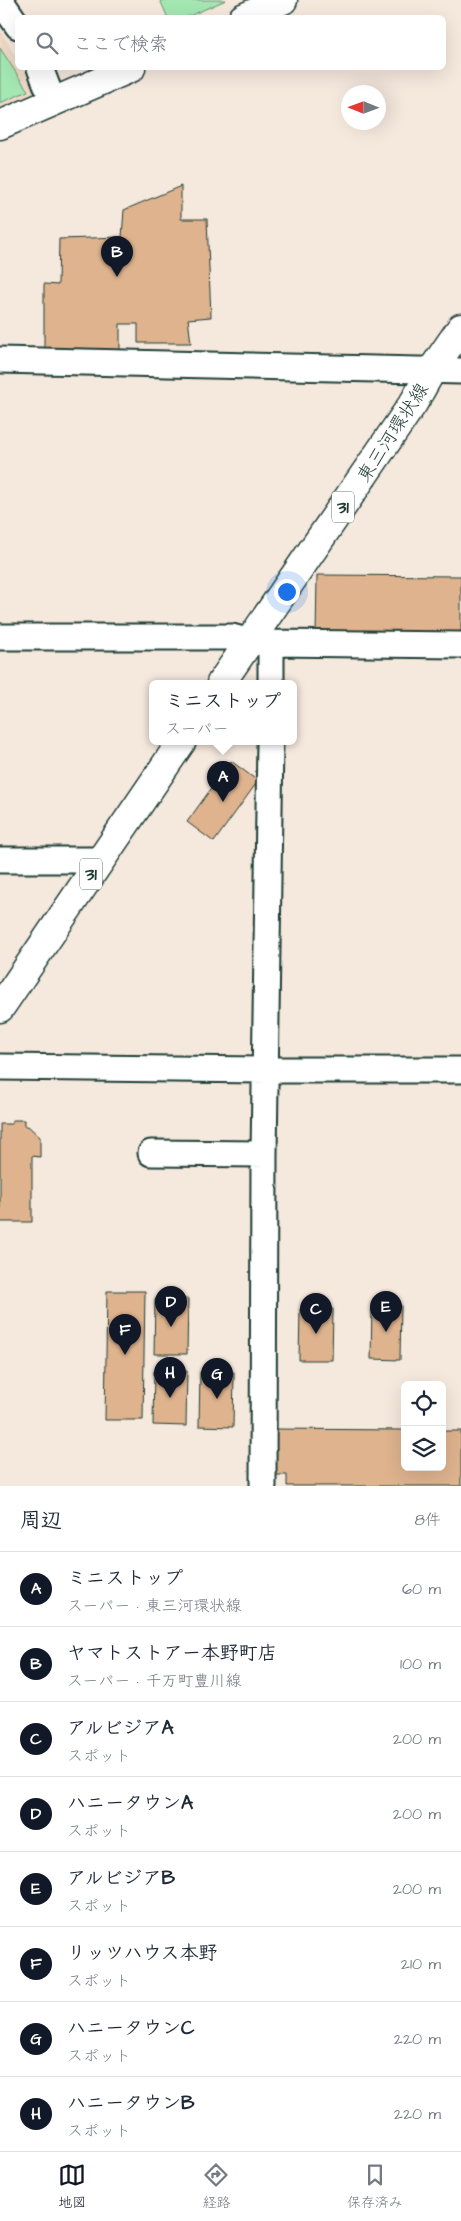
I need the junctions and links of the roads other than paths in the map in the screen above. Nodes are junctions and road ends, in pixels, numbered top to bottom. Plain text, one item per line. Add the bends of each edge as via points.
1 (0, 0) edge
2 (283, 0) edge
3 (250, 15) edge
4 (15, 22) edge
5 (41, 70) edge
6 (126, 70) edge
7 (53, 102) junction
8 (0, 125) edge
9 (461, 328) edge
10 (0, 360) edge
11 (432, 370) junction
12 (461, 371) edge
13 (0, 637) edge
14 (261, 642) junction
15 (461, 645) edge
16 (224, 680) edge
17 (270, 680) edge
18 (179, 745) edge
19 (270, 745) edge
20 (0, 860) edge
21 (101, 860) junction
22 (0, 1008) edge
23 (0, 1067) edge
24 (267, 1070) junction
25 (461, 1070) edge
26 (150, 1152) dead end
27 (264, 1154) junction
28 (263, 1486) edge

1 - 4 street
2 - 3 main road
5 - 7 street
6 - 7 main road
7 - 8 main road
9 - 11 main road, 東三河環状線 / 31
10 - 11 street
11 - 12 street
11 - 14 main road, 東三河環状線 / 31
13 - 14 street via 232,637
14 - 15 street
14 - 16 main road, 東三河環状線 / 31
14 - 17 street
18 - 21 main road, 31
19 - 24 street
20 - 21 street
21 - 22 main road, 31
23 - 24 street
24 - 25 street
24 - 27 street
26 - 27 street
27 - 28 street

